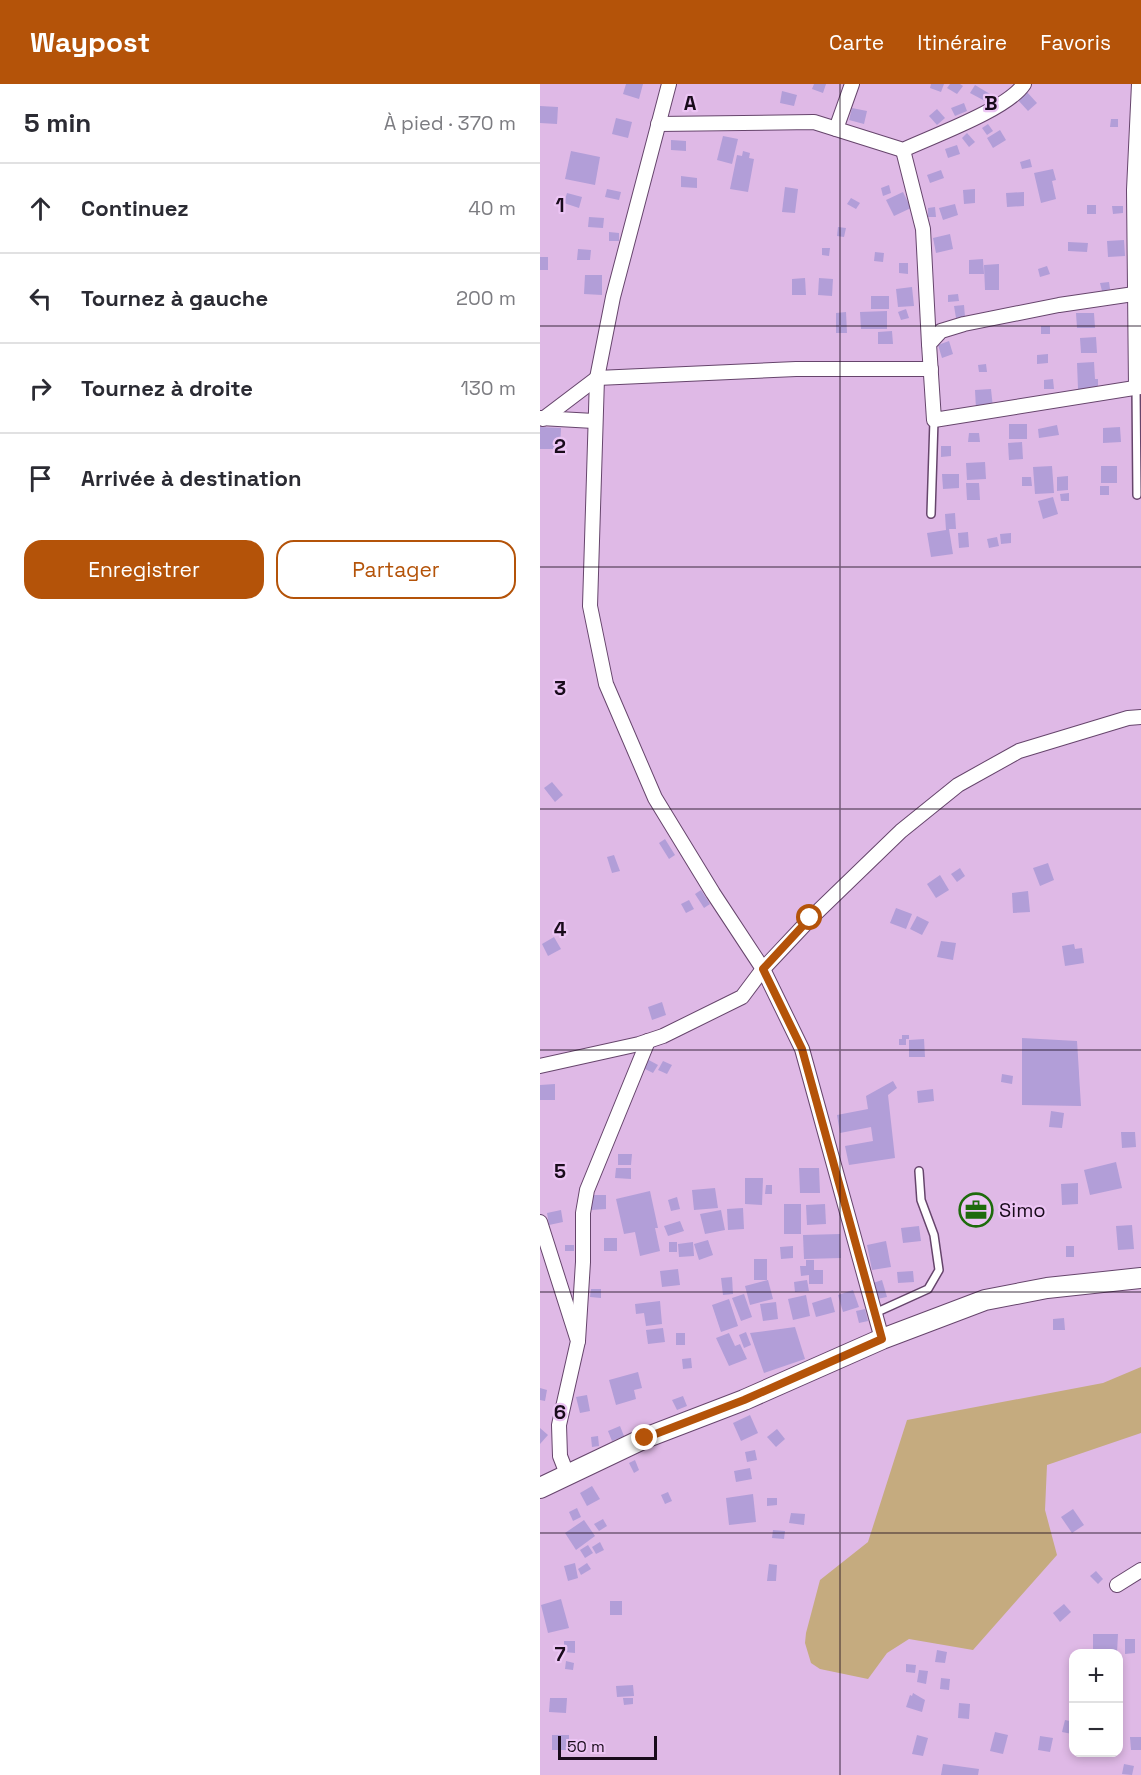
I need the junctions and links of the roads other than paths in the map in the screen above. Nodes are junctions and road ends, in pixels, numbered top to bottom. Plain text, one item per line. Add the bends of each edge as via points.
1 (669, 84) edge
2 (852, 84) edge
3 (1024, 84) edge
4 (1139, 84) edge
5 (658, 124) junction
6 (836, 129) junction
7 (903, 150) junction
8 (1138, 293) edge
9 (929, 344) junction
10 (931, 369) junction
11 (597, 378) junction
12 (1139, 387) edge
13 (542, 419) edge
14 (934, 420) junction
15 (594, 421) junction
16 (1137, 495) dead end
17 (931, 514) dead end
18 (1141, 717) edge
19 (763, 969) junction
20 (648, 1041) junction
21 (540, 1066) edge
22 (919, 1171) dead end
23 (540, 1222) edge
24 (1141, 1278) edge
25 (874, 1313) junction
26 (882, 1339) junction
27 (578, 1341) junction
28 (567, 1474) junction
29 (540, 1488) edge
30 (1141, 1570) edge
31 (1117, 1585) dead end

1 - 5 street
2 - 6 street
3 - 7 street via 1003,104
4 - 8 street via 1134,190
5 - 6 street via 814,122
5 - 11 street via 613,297
6 - 7 street
7 - 9 street via 923,229
8 - 9 street via 1059,304 964,324 941,331
8 - 12 street
9 - 10 street
10 - 11 street via 796,369
10 - 14 street
11 - 13 street
11 - 15 street
12 - 14 street
12 - 16 lane
13 - 15 street
14 - 17 lane
15 - 19 street via 590,606 606,684 655,798
18 - 19 street via 1019,751 958,785 901,831
19 - 20 street via 742,997
19 - 25 street via 802,1049
20 - 21 street
20 - 27 street via 586,1190
22 - 25 lane via 921,1200 934,1235 939,1270 928,1289
23 - 27 street
24 - 26 main road via 1047,1288 984,1300
25 - 26 street
26 - 28 main road
27 - 28 street via 559,1425 560,1456
28 - 29 main road
30 - 31 street

